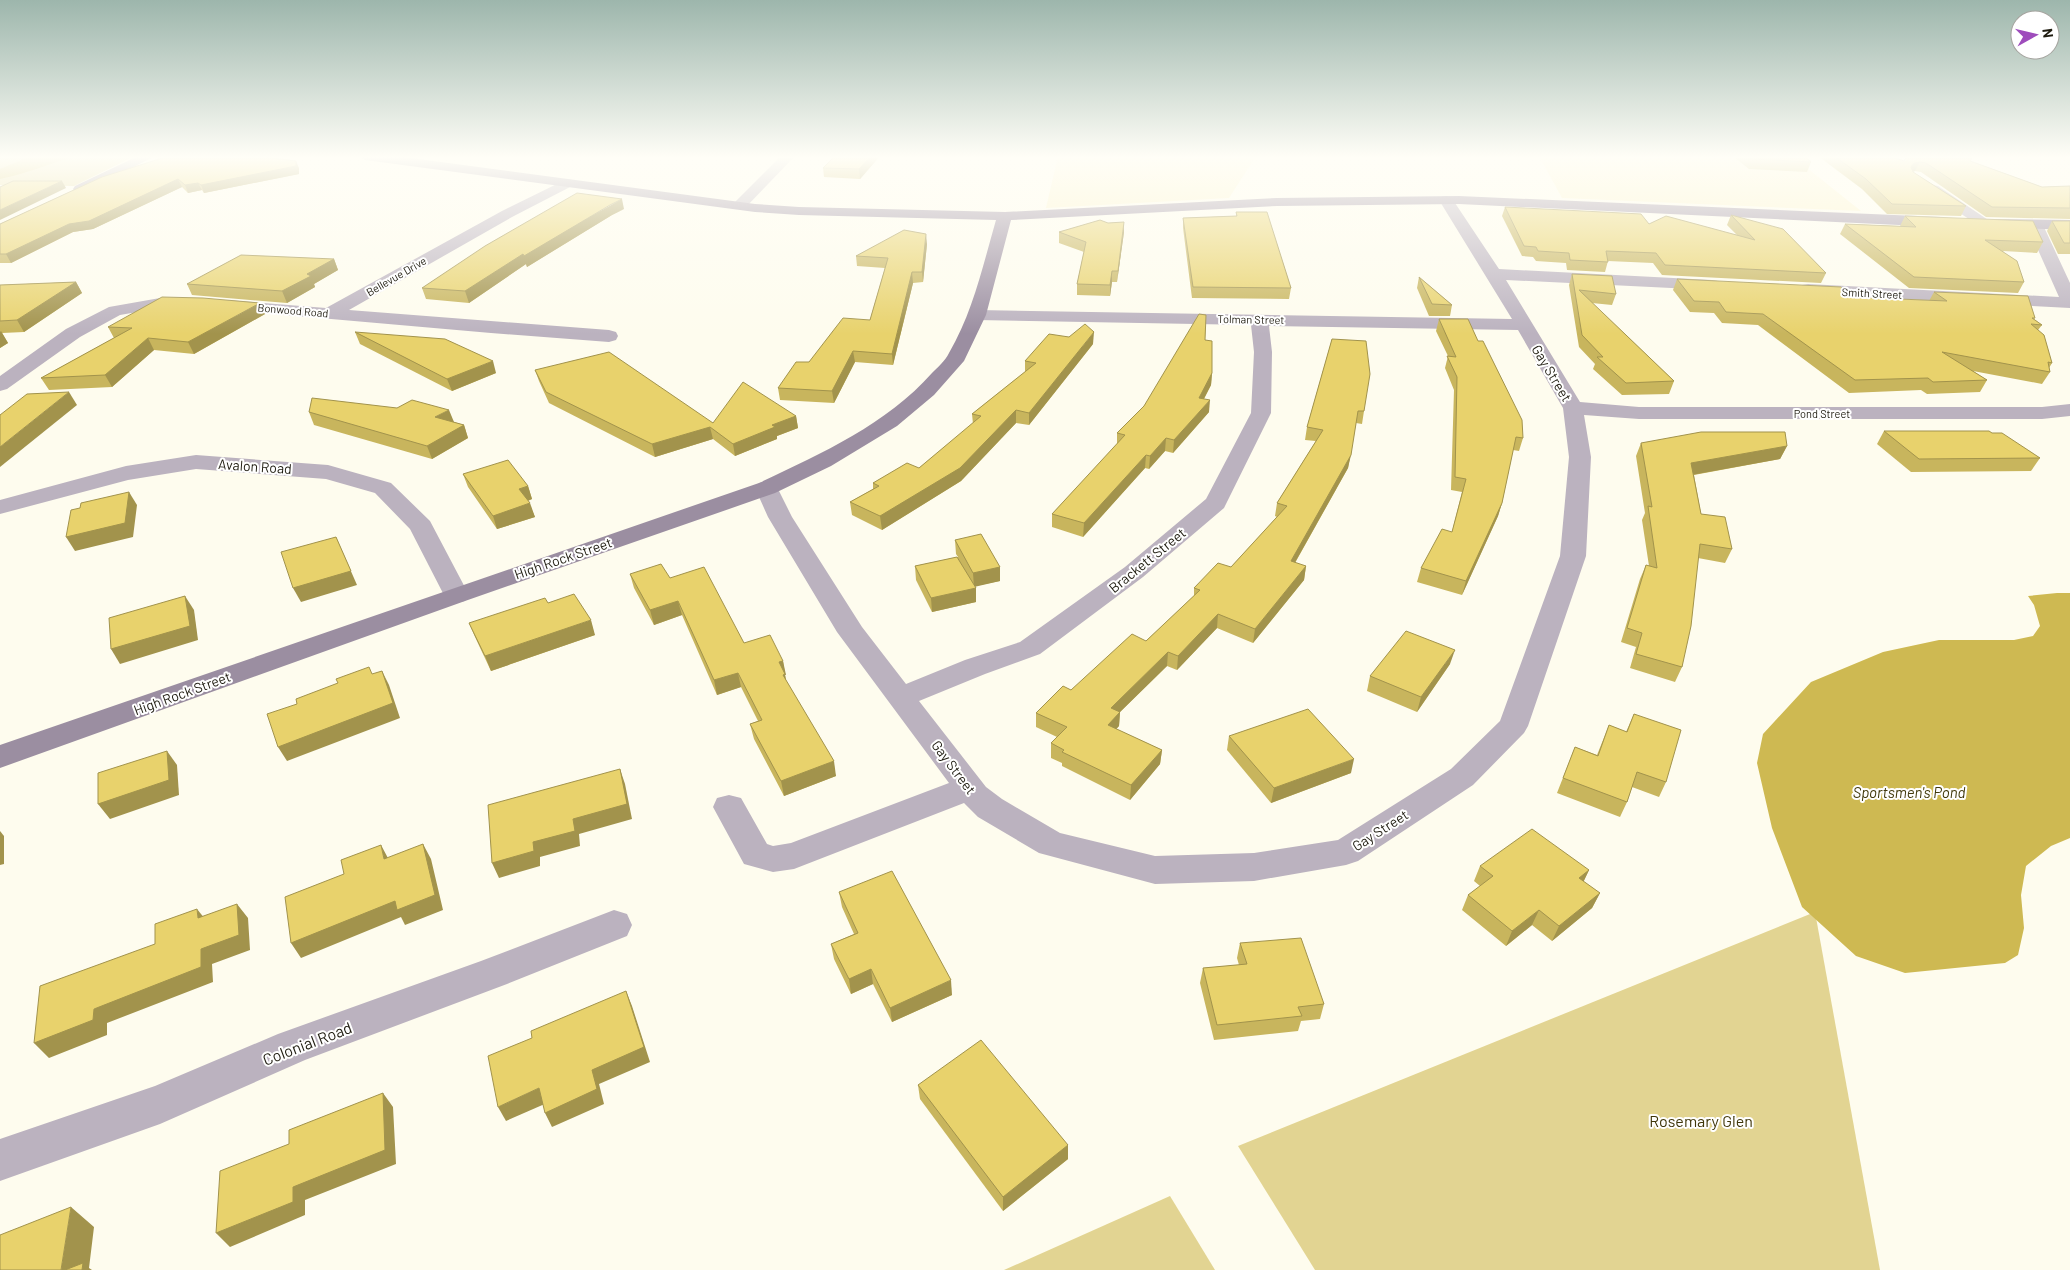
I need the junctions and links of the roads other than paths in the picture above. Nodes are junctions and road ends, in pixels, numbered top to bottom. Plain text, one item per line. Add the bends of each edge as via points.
1 (505, 215) edge
2 (975, 215) edge
3 (1020, 215) edge
4 (1456, 215) edge
5 (1790, 215) edge
6 (1973, 215) edge
7 (1005, 216) junction
8 (1986, 224) junction
9 (2035, 225) junction
10 (2070, 225) edge
11 (1494, 274) junction
12 (1729, 285) edge
13 (1787, 288) edge
14 (2070, 302) edge
15 (331, 313) junction
16 (977, 315) junction
17 (1259, 319) junction
18 (1524, 324) junction
19 (609, 336) dead end
20 (0, 385) edge
21 (1573, 408) junction
22 (2070, 410) edge
23 (767, 488) junction
24 (0, 507) edge
25 (456, 595) junction
26 (901, 697) junction
27 (0, 757) edge
28 (970, 788) junction
29 (729, 807) dead end
30 (614, 925) dead end
31 (0, 1160) edge

1 - 15 street, Bellevue Drive
2 - 7 main road
3 - 7 main road
4 - 11 street, Gay Street
5 - 8 main road
6 - 8 street
7 - 16 main road, High Rock Street
8 - 9 main road
9 - 10 main road
9 - 14 street
11 - 12 street
11 - 18 street, Gay Street
13 - 14 street, Smith Street
15 - 19 street, Bonwood Road
15 - 20 street, Bonwood Road via 160,303 115,310 73,333
16 - 17 street, Tolman Street
16 - 23 main road, High Rock Street via 957,357 927,391 890,422 823,461
17 - 18 street, Tolman Street
17 - 26 street, Brackett Street via 1263,352 1261,413 1216,503 1134,572 1030,648
18 - 21 street, Gay Street
21 - 22 street, Pond Street via 1639,413 2042,414
21 - 28 street, Gay Street via 1580,457 1573,556 1513,726 1462,777 1346,852 1254,867 1155,870 1051,844 990,808
23 - 25 main road, High Rock Street
23 - 26 street, Gay Street via 780,517 851,632
24 - 25 street, Avalon Road via 126,474 196,462 328,472 383,488 420,526
25 - 27 main road, High Rock Street
26 - 28 street, Gay Street
28 - 29 street via 794,856 773,859 756,855
30 - 31 street, Colonial Road via 292,1047 160,1104

